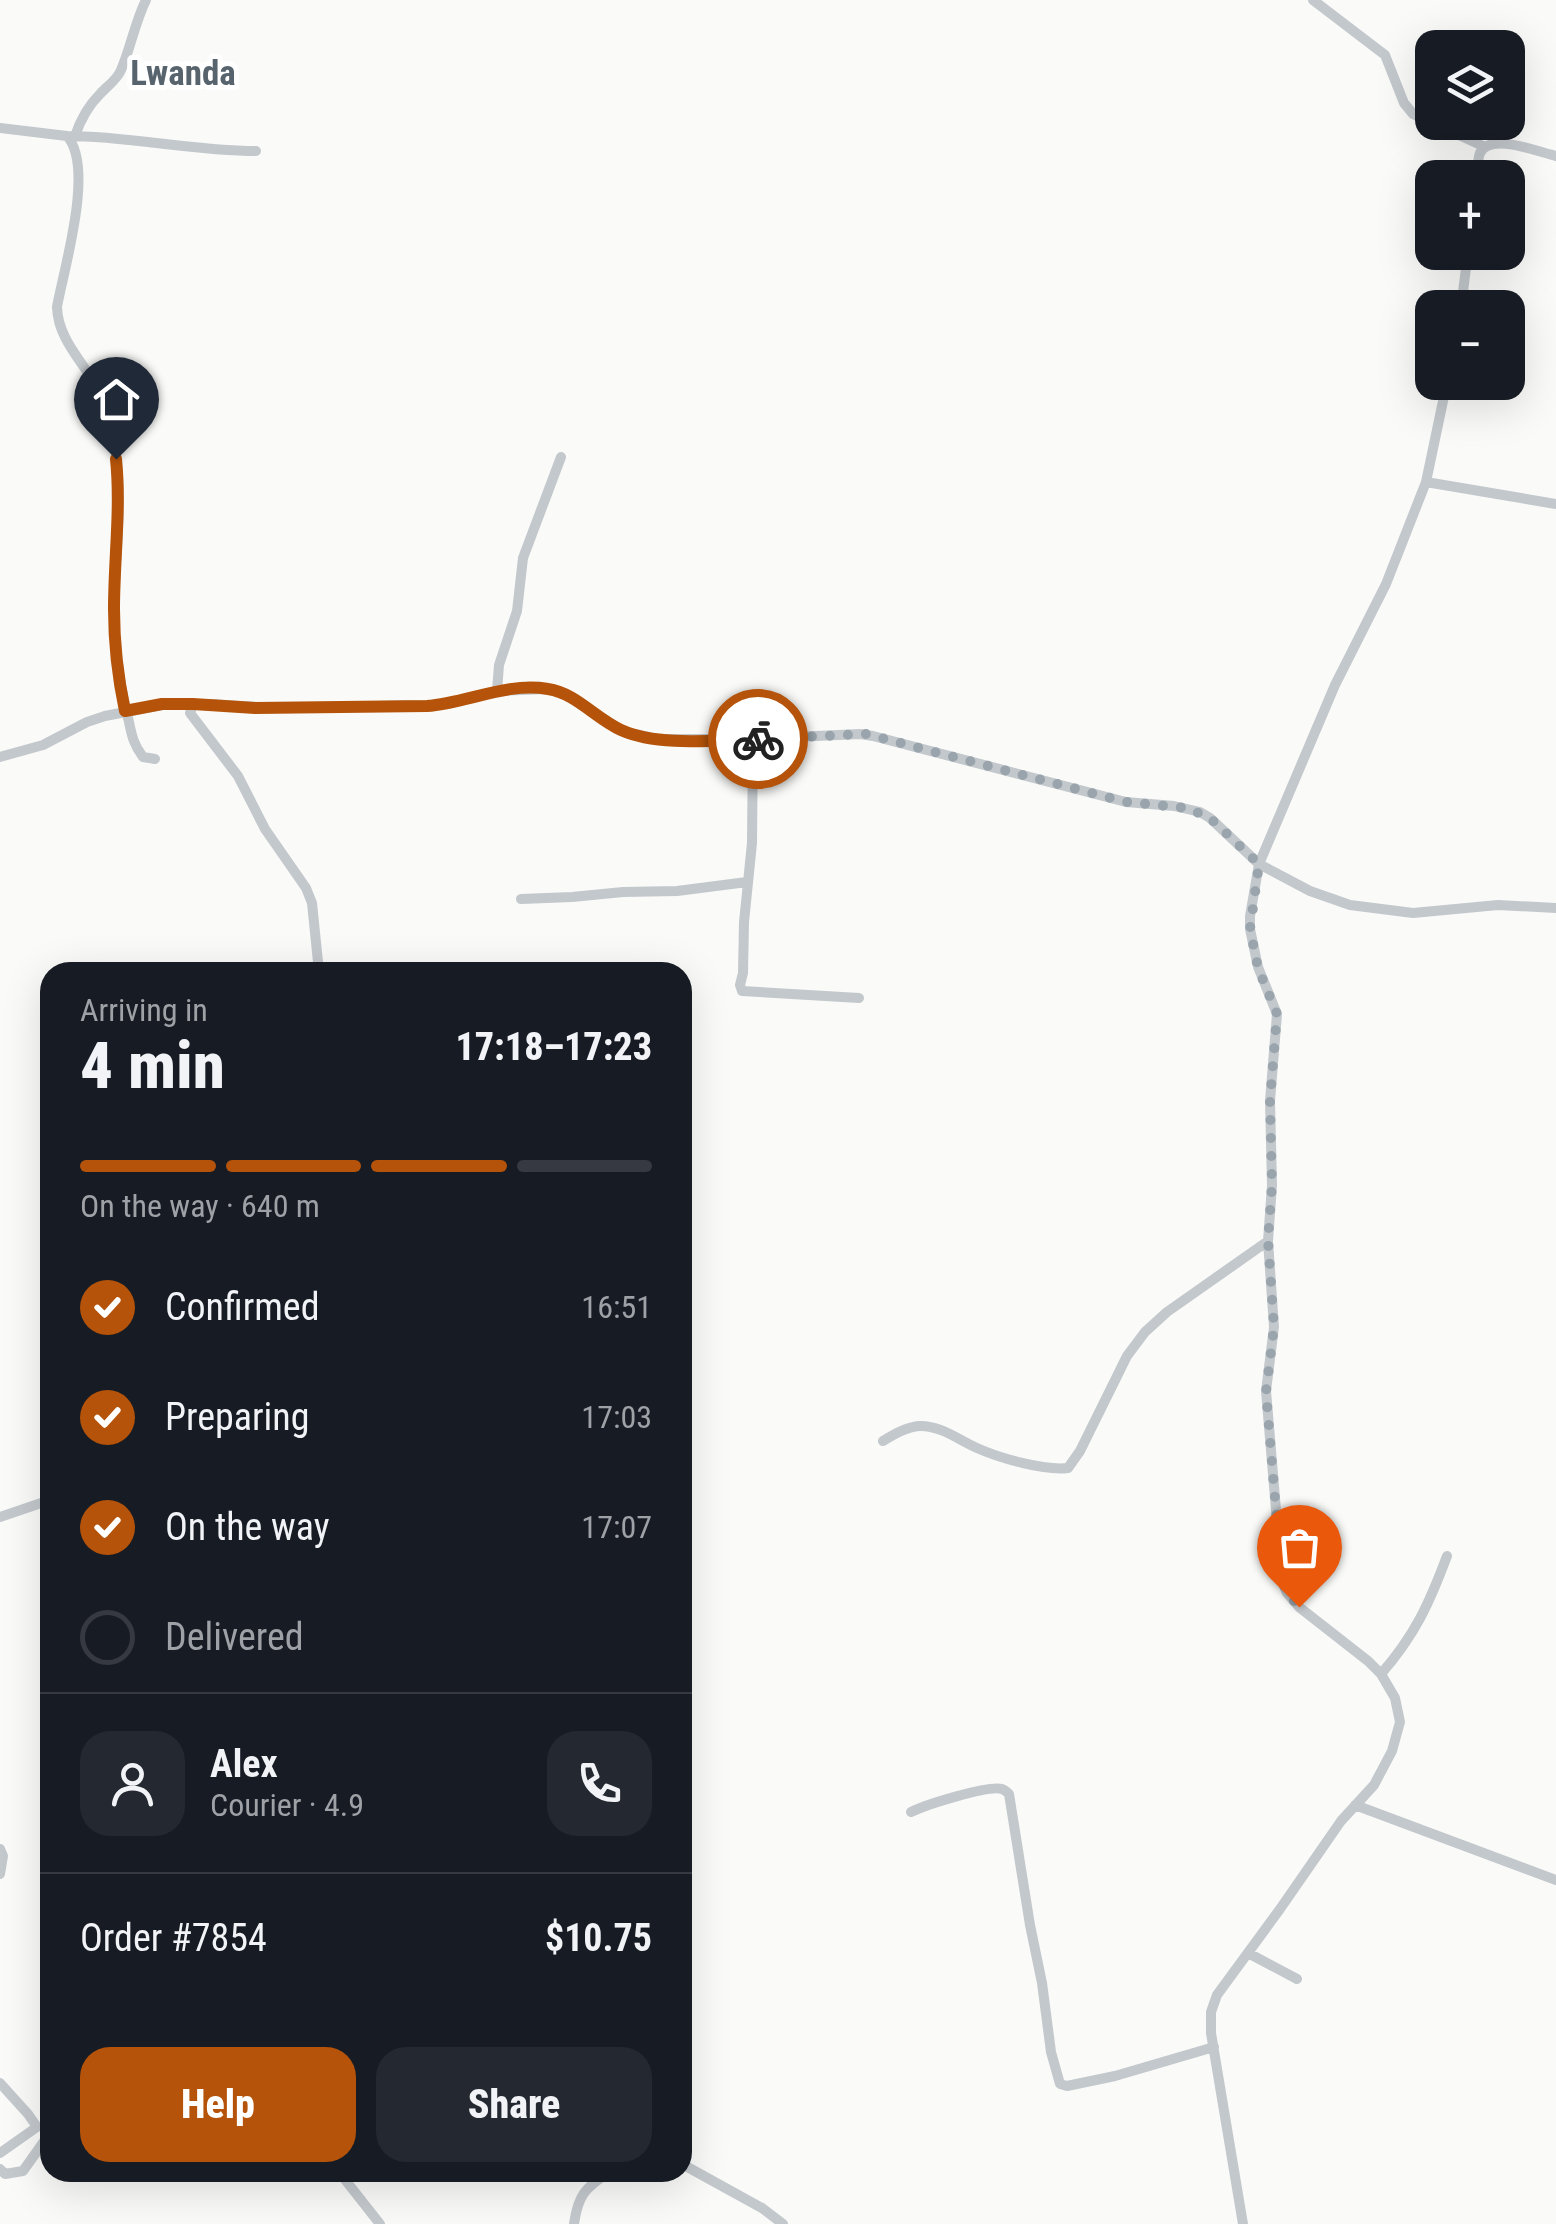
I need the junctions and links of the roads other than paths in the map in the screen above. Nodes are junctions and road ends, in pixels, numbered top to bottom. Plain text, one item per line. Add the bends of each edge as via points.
1 (146, 0) edge
2 (1313, 0) edge
3 (0, 128) edge
4 (71, 136) junction
5 (1485, 146) junction
6 (256, 150) dead end
7 (1556, 156) edge
8 (1480, 160) edge
9 (1443, 400) edge
10 (561, 457) dead end
11 (1426, 482) junction
12 (1556, 504) edge
13 (497, 691) junction
14 (193, 704) junction
15 (125, 711) junction
16 (753, 739) junction
17 (0, 758) edge
18 (155, 760) dead end
19 (1259, 864) junction
20 (746, 882) junction
21 (522, 899) dead end
22 (1556, 908) edge
23 (317, 962) edge
24 (859, 998) dead end
25 (1268, 1240) junction
26 (884, 1441) dead end
27 (40, 1503) edge
28 (0, 1517) edge
29 (1447, 1556) dead end
30 (1381, 1674) junction
31 (1355, 1804) junction
32 (910, 1812) dead end
33 (0, 1848) edge
34 (0, 1874) edge
35 (1556, 1880) edge
36 (1248, 1953) junction
37 (1297, 1978) dead end
38 (1214, 2047) junction
39 (0, 2084) edge
40 (40, 2148) edge
41 (0, 2153) edge
42 (0, 2168) edge
43 (692, 2170) edge
44 (347, 2182) edge
45 (596, 2182) edge
46 (380, 2224) edge
47 (574, 2224) edge
48 (783, 2224) edge
49 (1243, 2224) edge

1 - 4 street via 119,75
2 - 5 street via 1386,55 1413,114
3 - 4 street
4 - 6 street
4 - 15 street via 79,181 58,320 104,401 114,435 114,610
5 - 7 street via 1505,143
5 - 8 street
9 - 11 street
10 - 13 street via 523,558
11 - 12 street
11 - 19 street
13 - 14 street via 427,706
13 - 16 street via 556,691 612,726 658,740
14 - 15 street
14 - 23 street via 190,713 238,776 306,888
15 - 17 street
15 - 18 street via 132,743
16 - 19 street via 866,734 1126,802 1187,808 1210,818
16 - 20 street
19 - 22 street via 1328,899 1372,909
19 - 25 street via 1250,929 1277,1014
20 - 21 street
20 - 24 street via 742,991
25 - 26 street via 1144,1332 1068,1468 996,1455 923,1426
25 - 30 street via 1274,1327 1266,1409 1282,1581 1299,1607
27 - 28 street
29 - 30 street via 1419,1623
30 - 31 street via 1398,1709 1398,1736 1374,1785
31 - 35 street
31 - 36 street
32 - 38 street via 960,1795 1008,1792 1060,2084 1115,2076
33 - 34 street
36 - 37 street
36 - 38 street via 1217,1996
38 - 49 street
39 - 41 street via 37,2127
40 - 42 street via 24,2171 5,2174
43 - 48 street
44 - 46 street
45 - 47 street via 579,2199

